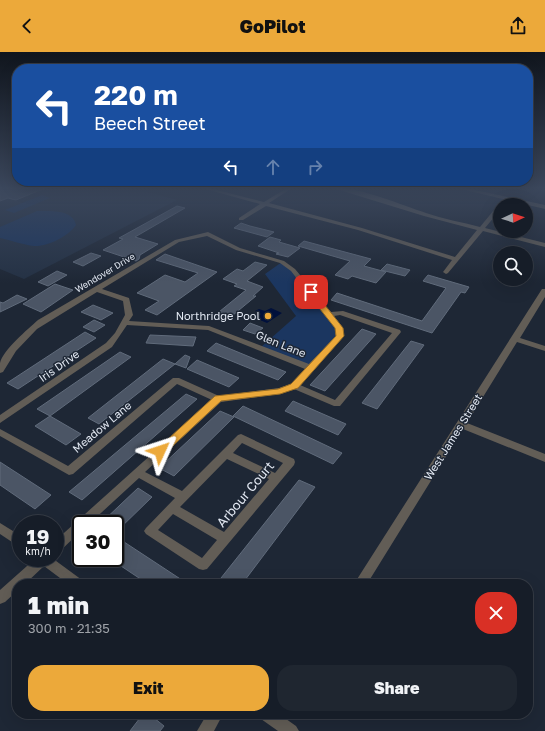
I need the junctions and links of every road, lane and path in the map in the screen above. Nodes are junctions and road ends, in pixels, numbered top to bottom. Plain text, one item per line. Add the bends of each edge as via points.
1 (325, 220) edge
2 (444, 220) edge
3 (489, 220) edge
4 (481, 229) junction
5 (545, 245) edge
6 (456, 259) junction
7 (446, 272) dead end
8 (97, 289) junction
9 (545, 290) edge
10 (329, 315) junction
11 (125, 323) junction
12 (515, 339) junction
13 (545, 349) edge
14 (311, 368) junction
15 (0, 370) edge
16 (294, 386) junction
17 (218, 398) junction
18 (0, 420) edge
19 (461, 424) junction
20 (0, 432) edge
21 (226, 454) junction
22 (545, 458) edge
23 (137, 472) junction
24 (276, 478) junction
25 (183, 497) junction
26 (172, 508) junction
27 (91, 515) edge
28 (0, 528) edge
29 (72, 532) edge
30 (12, 537) edge
31 (225, 539) junction
32 (64, 540) edge
33 (33, 567) edge
34 (55, 567) edge
35 (20, 579) edge
36 (71, 579) edge
37 (363, 579) edge
38 (12, 587) edge
39 (0, 598) edge
40 (213, 719) edge
41 (277, 719) edge
42 (205, 731) edge
43 (291, 731) edge

1 - 6 street
2 - 4 street
3 - 4 street
4 - 5 street
4 - 6 street
6 - 7 street
8 - 10 street, Wendover Drive via 177,241 208,234 238,249 282,262 293,270
8 - 11 street via 126,300 129,315
8 - 15 street, Wendover Drive via 26,333 9,353
9 - 12 street, West James Street
10 - 14 street, Wendover Drive via 339,328 340,336
10 - 16 street via 340,313 397,332 337,404
11 - 14 street, Glen Lane via 209,328
11 - 18 street, Iris Drive via 109,345
12 - 13 street
12 - 19 street, West James Street
14 - 16 street
16 - 17 street via 280,391
17 - 20 street, Meadow Lane via 176,380 68,471
17 - 23 street
19 - 22 street
19 - 37 street, West James Street
21 - 24 street
21 - 24 street, Arbour Court via 241,438 290,462
21 - 25 street, Arbour Court
23 - 25 street
23 - 27 street
24 - 31 street, Arbour Court
25 - 26 street, Arbour Court
26 - 31 street
26 - 31 street, Arbour Court via 150,531 203,565
28 - 30 street
29 - 32 street
33 - 35 street
34 - 36 street
38 - 39 street
40 - 42 street
41 - 43 street

